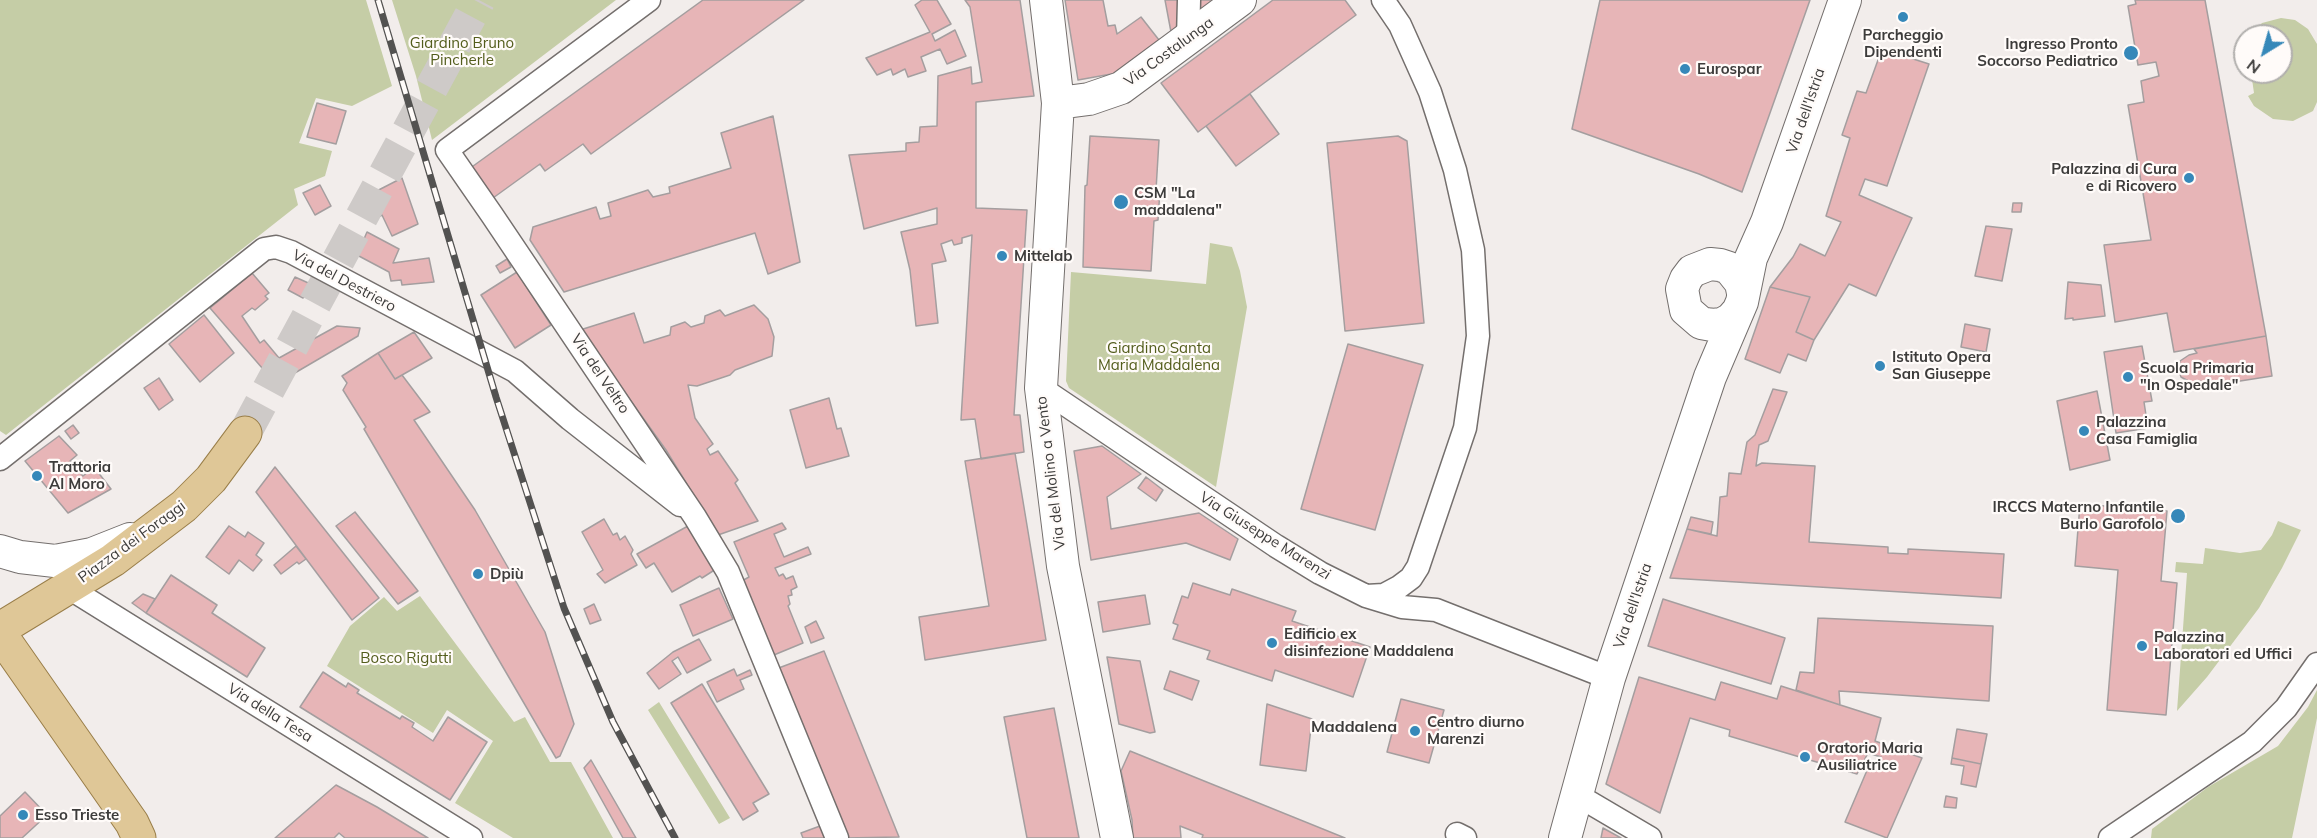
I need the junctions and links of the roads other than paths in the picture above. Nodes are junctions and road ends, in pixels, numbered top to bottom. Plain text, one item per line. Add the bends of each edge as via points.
1 (649, 0) edge
2 (1046, 0) edge
3 (1189, 0) edge
4 (1240, 0) edge
5 (1383, 0) edge
6 (1845, 0) edge
7 (1188, 39) junction
8 (1058, 103) junction
9 (1767, 222) junction
10 (1720, 265) junction
11 (1741, 302) junction
12 (1701, 323) junction
13 (1710, 377) junction
14 (1041, 388) junction
15 (245, 433) tunnel mouth
16 (0, 459) edge
17 (184, 506) junction
18 (695, 517) junction
19 (0, 551) edge
20 (1418, 567) junction
21 (69, 588) junction
22 (1366, 596) junction
23 (1437, 610) junction
24 (0, 629) edge
25 (0, 634) edge
26 (2317, 664) edge
27 (1609, 678) junction
28 (1577, 795) junction
29 (2118, 836) edge
30 (139, 838) edge
31 (471, 838) edge
32 (837, 838) edge
33 (1117, 838) edge
34 (1565, 838) edge
35 (1650, 838) edge

1 - 18 street, Via del Veltro via 447,150
2 - 8 main road, Via del Molino a Vento
3 - 7 street
4 - 7 main road, Via Costalunga
5 - 20 street via 1400,25 1430,92 1455,170 1473,260 1478,336 1465,428
6 - 9 main road, Via dell'Istria
7 - 8 main road, Via Costalunga via 1121,88 1089,99
8 - 14 main road, Via del Molino a Vento
9 - 10 main road, Via dell'Istria
9 - 11 main road, Via dell'Istria via 1751,258
10 - 11 main road via 1736,275
10 - 12 main road, Via dell'Istria via 1701,266 1692,271 1682,289 1686,310
11 - 12 main road via 1731,319 1722,324
11 - 13 main road, Via dell'Istria
12 - 13 main road, Via dell'Istria via 1708,340
13 - 27 main road, Via dell'Istria
14 - 22 street, Via Giuseppe Marenzi via 1276,546
14 - 33 main road, Via del Molino a Vento via 1063,566
15 - 17 main road, Piazza dei Foraggi via 212,479
16 - 18 street, Via del Destriero via 264,249 276,247 515,371
17 - 19 main road via 129,540 92,554 56,561
17 - 21 main road, Piazza dei Foraggi
18 - 32 street, Via del Veltro via 728,572
20 - 22 street via 1412,578 1399,587 1384,595
20 - 23 street via 1425,593
21 - 24 main road, Piazza dei Foraggi
21 - 31 street, Via della Tesa
22 - 23 street, Via Giuseppe Marenzi via 1402,607
23 - 27 street, Via Giuseppe Marenzi
25 - 30 main road
26 - 29 street via 2286,708 2252,742
27 - 28 main road, Via dell'Istria
28 - 34 main road, Via dell'Istria
28 - 35 street

